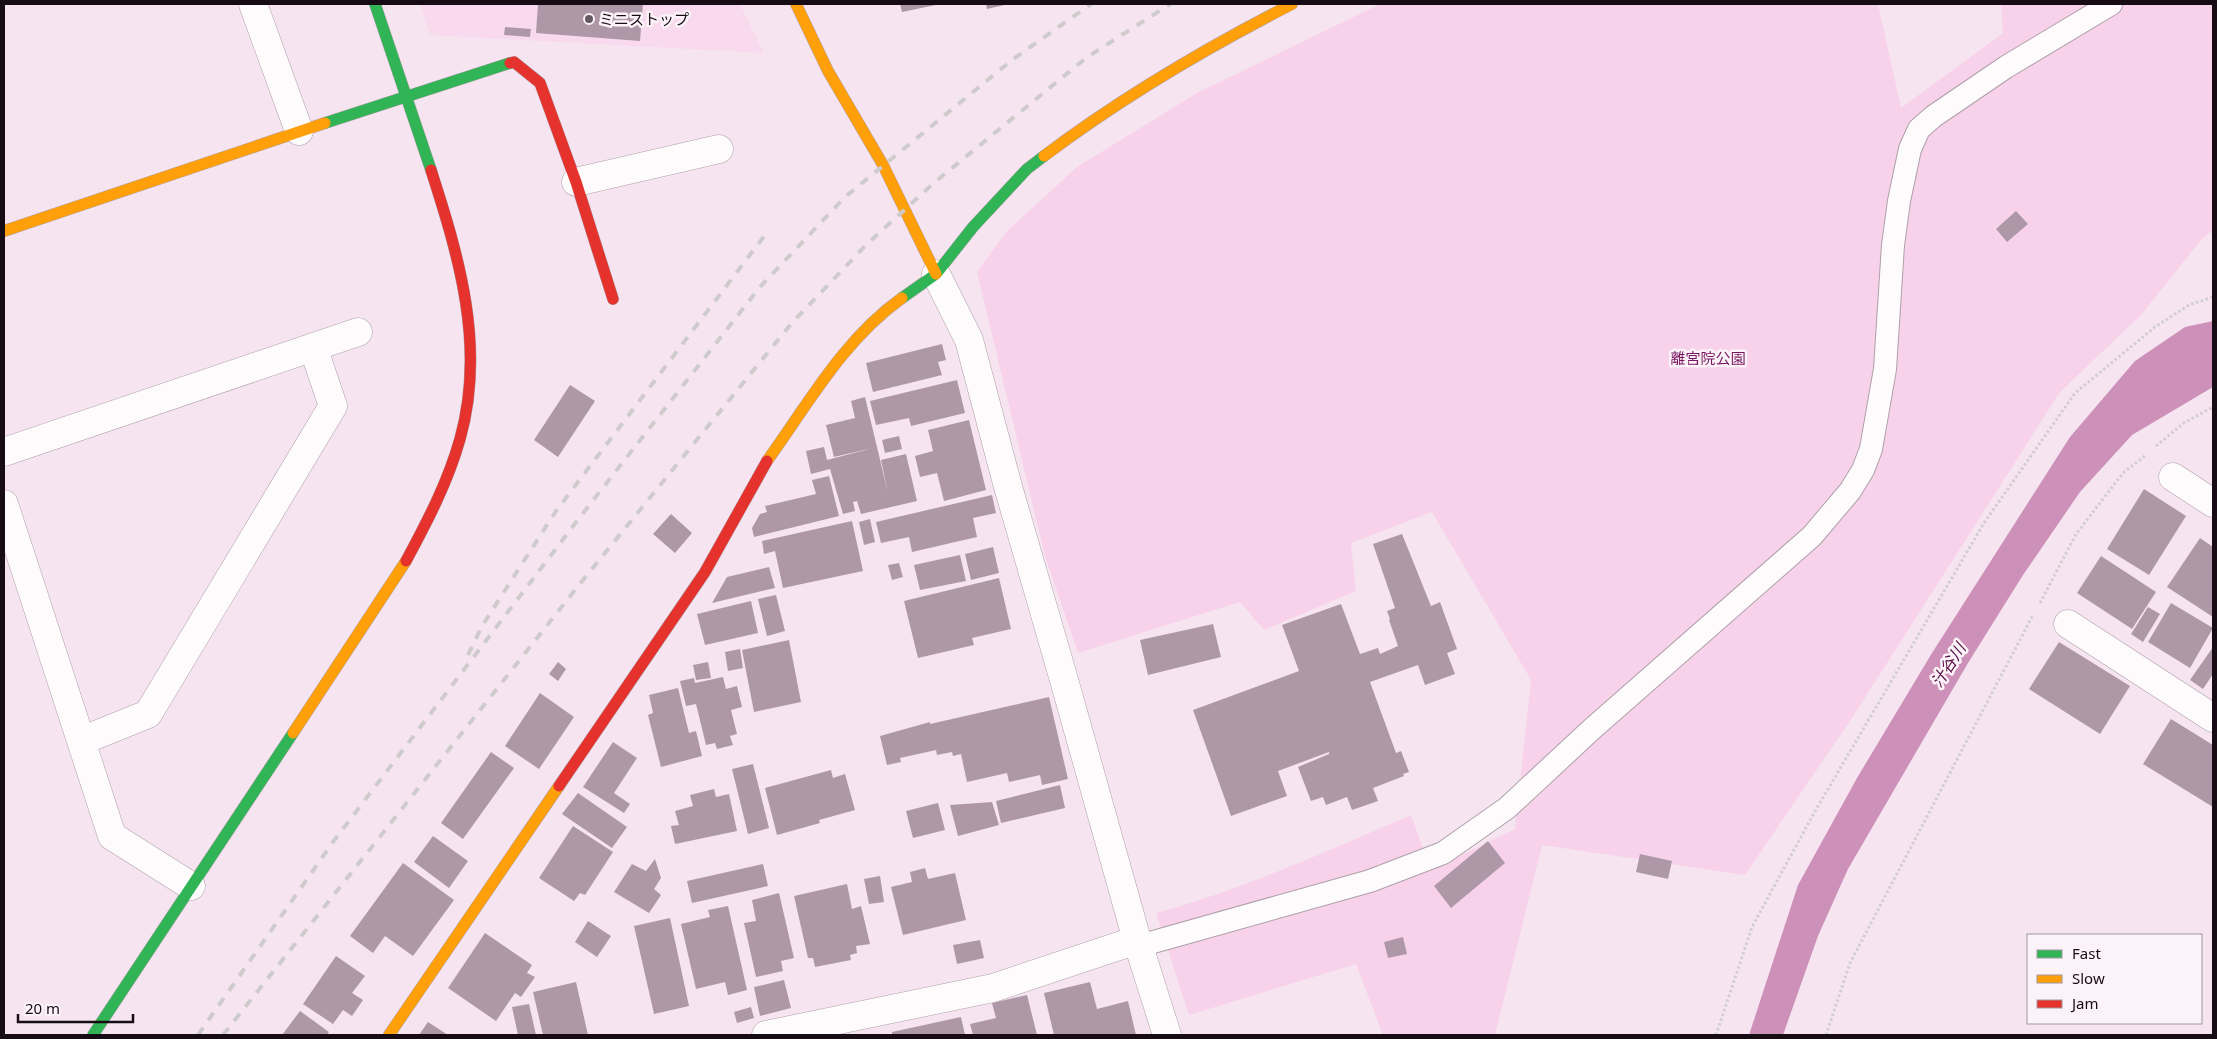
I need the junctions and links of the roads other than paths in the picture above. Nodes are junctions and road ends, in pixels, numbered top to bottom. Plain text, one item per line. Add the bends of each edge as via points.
1 (252, 4) edge
2 (375, 4) edge
3 (796, 4) edge
4 (1292, 4) edge
5 (2111, 4) edge
6 (407, 96) junction
7 (299, 130) junction
8 (719, 149) dead end
9 (576, 182) junction
10 (5, 227) edge
11 (936, 274) junction
12 (613, 299) dead end
13 (358, 332) dead end
14 (313, 347) junction
15 (4, 452) edge
16 (2173, 477) dead end
17 (2213, 503) edge
18 (4, 504) edge
19 (2068, 624) dead end
20 (2213, 718) edge
21 (82, 741) junction
22 (192, 886) junction
23 (1138, 942) junction
24 (93, 1035) edge
25 (388, 1035) edge
26 (766, 1035) edge
27 (1167, 1035) edge

1 - 7 street
2 - 6 street
3 - 11 street via 828,72 902,201
4 - 11 street via 1240,31 1097,117 1027,169 972,227
5 - 23 lane via 2006,67 1919,129 1910,148 1899,200 1885,369 1871,449 1850,491 1812,536 1507,808 1443,853 1370,881
6 - 7 street
6 - 9 street via 514,62 540,83
6 - 22 street via 467,295 472,336 469,395 456,451 426,524 405,563
7 - 10 street
8 - 9 street
9 - 12 street
11 - 23 street via 969,340
11 - 25 street via 891,306 850,344 760,472 705,572
13 - 14 street
14 - 15 street
14 - 21 street via 333,406 148,714
16 - 17 street
18 - 21 street
19 - 20 street
21 - 22 street via 112,836
22 - 24 street
23 - 26 street via 993,988
23 - 27 street

